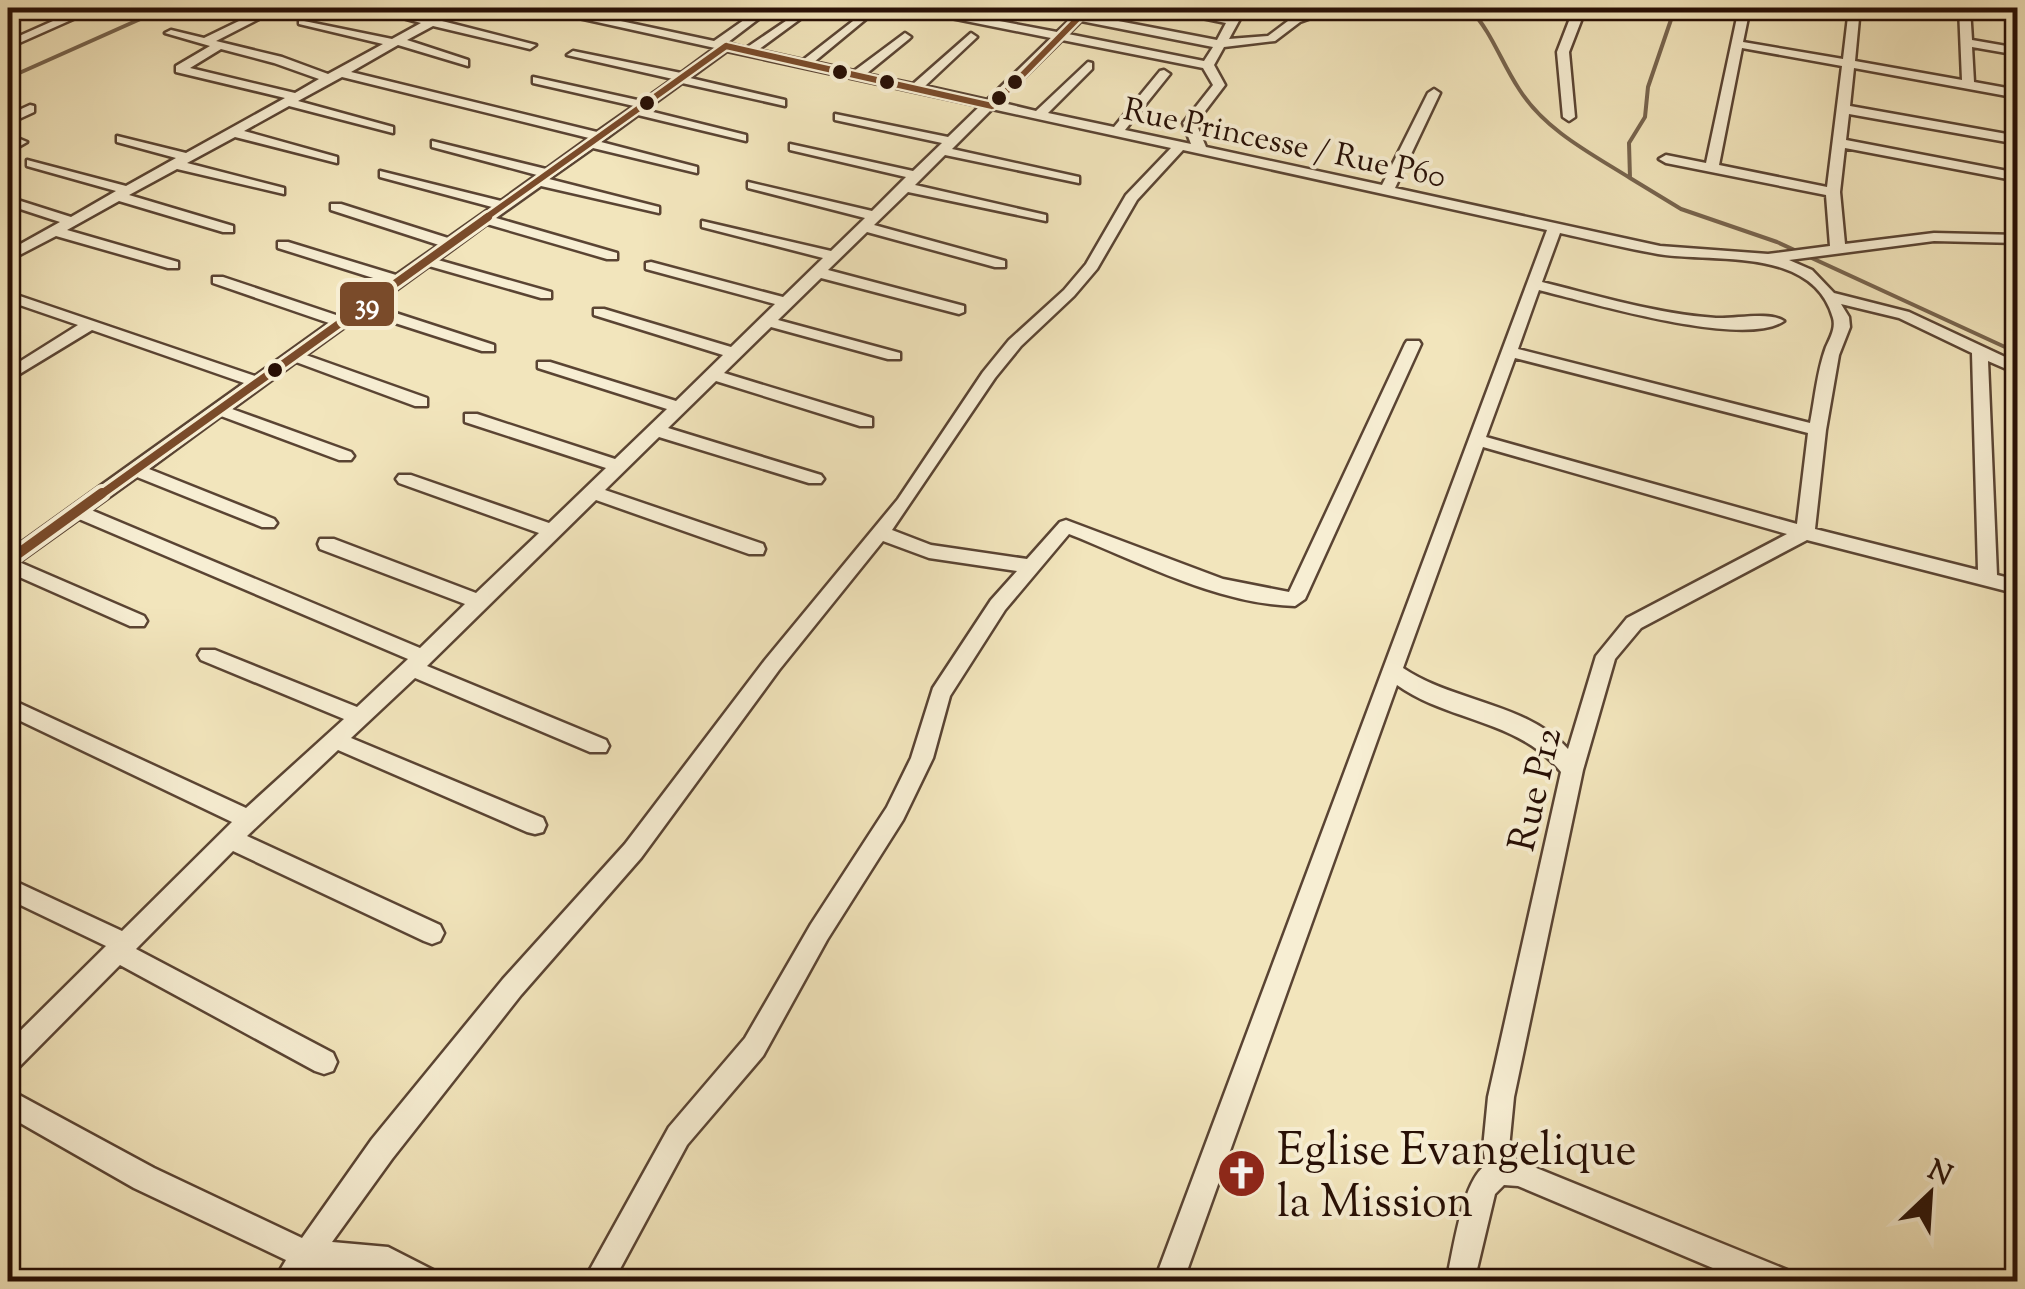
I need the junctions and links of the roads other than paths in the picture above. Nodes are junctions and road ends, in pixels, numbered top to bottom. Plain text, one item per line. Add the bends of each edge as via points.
1 (38, 8) edge
2 (92, 8) edge
3 (274, 8) edge
4 (372, 8) edge
5 (457, 8) edge
6 (550, 8) edge
7 (624, 8) edge
8 (768, 8) edge
9 (916, 8) edge
10 (1160, 8) edge
11 (1241, 8) edge
12 (1334, 8) edge
13 (1580, 8) edge
14 (1744, 8) edge
15 (1855, 8) edge
16 (1965, 8) edge
17 (1982, 8) edge
18 (1083, 10) edge
19 (2018, 13) edge
20 (800, 15) dead end
21 (72, 16) junction
22 (862, 17) dead end
23 (605, 20) junction
24 (1232, 21) junction
25 (303, 22) dead end
26 (431, 22) junction
27 (171, 33) dead end
28 (1061, 36) junction
29 (905, 37) dead end
30 (971, 37) dead end
31 (206, 41) junction
32 (395, 42) junction
33 (1967, 43) junction
34 (8, 44) edge
35 (1218, 44) junction
36 (1737, 44) junction
37 (220, 45) junction
38 (530, 45) dead end
39 (721, 45) junction
40 (749, 52) junction
41 (2018, 52) edge
42 (573, 55) dead end
43 (464, 62) dead end
44 (805, 64) junction
45 (1208, 64) junction
46 (1847, 64) junction
47 (1088, 66) dead end
48 (1164, 74) dead end
49 (857, 75) junction
50 (335, 76) junction
51 (681, 78) junction
52 (537, 80) dead end
53 (1968, 85) junction
54 (915, 88) junction
55 (1434, 93) dead end
56 (2018, 94) edge
57 (292, 99) junction
58 (781, 103) dead end
59 (992, 106) junction
60 (640, 108) junction
61 (1844, 108) junction
62 (30, 110) dead end
63 (1038, 116) junction
64 (840, 117) dead end
65 (1569, 117) dead end
66 (8, 120) edge
67 (388, 130) dead end
68 (233, 132) junction
69 (1116, 133) junction
70 (122, 138) dead end
71 (740, 138) dead end
72 (595, 140) junction
73 (2018, 140) edge
74 (1840, 143) junction
75 (437, 144) dead end
76 (949, 147) junction
77 (794, 148) dead end
78 (1190, 150) junction
79 (1666, 159) dead end
80 (181, 160) junction
81 (332, 160) dead end
82 (32, 163) dead end
83 (1712, 168) junction
84 (692, 170) dead end
85 (385, 174) dead end
86 (2018, 176) edge
87 (544, 177) junction
88 (1074, 180) dead end
89 (912, 182) junction
90 (754, 184) dead end
91 (279, 191) dead end
92 (1386, 192) junction
93 (1833, 192) junction
94 (121, 193) junction
95 (8, 201) edge
96 (504, 206) junction
97 (336, 207) dead end
98 (32, 209) junction
99 (654, 210) dead end
100 (1041, 218) dead end
101 (486, 219) junction
102 (8, 220) edge
103 (70, 222) junction
104 (870, 222) junction
105 (707, 224) dead end
106 (228, 228) dead end
107 (1554, 229) junction
108 (53, 230) junction
109 (2018, 239) edge
110 (451, 244) junction
111 (283, 245) dead end
112 (1838, 249) junction
113 (612, 256) dead end
114 (834, 256) junction
115 (8, 257) edge
116 (1768, 258) junction
117 (427, 261) junction
118 (1000, 264) dead end
119 (173, 265) dead end
120 (651, 266) dead end
121 (817, 272) junction
122 (218, 280) dead end
123 (398, 282) junction
124 (1534, 284) junction
125 (8, 296) edge
126 (546, 296) dead end
127 (1829, 296) junction
128 (785, 302) junction
129 (362, 307) junction
130 (959, 309) dead end
131 (599, 312) dead end
132 (766, 320) junction
133 (1776, 321) dead end
134 (340, 322) junction
135 (88, 326) junction
136 (1414, 344) dead end
137 (488, 348) dead end
138 (1510, 352) junction
139 (1980, 352) junction
140 (733, 353) junction
141 (294, 356) junction
142 (894, 356) dead end
143 (544, 366) dead end
144 (2018, 369) edge
145 (710, 374) junction
146 (8, 376) edge
147 (256, 382) junction
148 (421, 402) dead end
149 (678, 408) junction
150 (220, 410) junction
151 (471, 418) dead end
152 (866, 422) dead end
153 (655, 430) junction
154 (1817, 430) junction
155 (1477, 440) junction
156 (344, 456) dead end
157 (618, 466) junction
158 (136, 470) junction
159 (814, 479) dead end
160 (405, 480) dead end
161 (592, 492) junction
162 (78, 512) junction
163 (268, 523) dead end
164 (553, 531) junction
165 (880, 532) junction
166 (1805, 533) junction
167 (326, 544) dead end
168 (756, 549) dead end
169 (8, 563) edge
170 (1028, 566) junction
171 (1988, 578) junction
172 (2018, 586) edge
173 (479, 602) junction
174 (137, 621) dead end
175 (208, 654) dead end
176 (418, 663) junction
177 (1392, 671) junction
178 (8, 706) edge
179 (361, 716) junction
180 (335, 740) junction
181 (598, 746) dead end
182 (1572, 770) junction
183 (249, 820) junction
184 (535, 825) dead end
185 (230, 839) junction
186 (8, 888) edge
187 (432, 933) dead end
188 (120, 947) junction
189 (8, 1060) edge
190 (324, 1062) dead end
191 (8, 1102) edge
192 (1501, 1171) junction
193 (305, 1254) junction
194 (287, 1282) edge
195 (427, 1282) edge
196 (597, 1282) edge
197 (1168, 1282) edge
198 (1460, 1282) edge
199 (1782, 1282) edge

1 - 21 street
2 - 21 street
3 - 31 street
4 - 26 street
5 - 26 street
6 - 23 street, Rue Princesse / Rue P60
7 - 23 street
8 - 39 street
9 - 28 street
10 - 24 street
11 - 24 street
12 - 35 street via 1296,20 1271,39
13 - 65 street via 1563,52
14 - 36 street
15 - 46 street
16 - 33 street
17 - 19 street
18 - 28 street
18 - 35 street
20 - 40 street
21 - 34 street
22 - 44 street
23 - 39 street, Rue Princesse / Rue P60
24 - 35 street
25 - 32 street
26 - 32 street
26 - 38 street
27 - 31 street
28 - 45 street
28 - 59 street
29 - 49 street
30 - 54 street
31 - 37 street
32 - 43 street
32 - 50 street
33 - 41 street
33 - 53 street
35 - 45 street
36 - 46 street
36 - 83 street
37 - 50 street
37 - 57 street via 180,69
39 - 40 street, Rue Princesse / Rue P60
39 - 51 street
40 - 44 street, Rue Princesse / Rue P60
42 - 51 street
44 - 49 street, Rue Princesse / Rue P60
45 - 78 street via 1218,85 1189,124
46 - 53 street
46 - 61 street
47 - 63 street
48 - 69 street
49 - 54 street, Rue Princesse / Rue P60
50 - 57 street
50 - 72 street
51 - 58 street
51 - 60 street
52 - 60 street
53 - 56 street
54 - 59 street, Rue Princesse / Rue P60
55 - 92 street
57 - 67 street
57 - 68 street
59 - 63 street, Rue Princesse / Rue P60
59 - 76 street
60 - 71 street
60 - 72 street
61 - 73 street
61 - 74 street
62 - 66 street
63 - 69 street, Rue Princesse / Rue P60
64 - 76 street
68 - 80 street
68 - 81 street
69 - 78 street, Rue Princesse / Rue P60
70 - 80 street
72 - 84 street
72 - 87 street
74 - 86 street
74 - 93 street
75 - 87 street
76 - 88 street
76 - 89 street
77 - 89 street
78 - 92 street, Rue Princesse / Rue P60
78 - 165 street via 1131,198 1080,280 989,375
79 - 83 street
80 - 91 street
80 - 94 street
82 - 94 street
83 - 93 street
85 - 96 street
87 - 96 street
87 - 99 street
89 - 100 street
89 - 104 street
90 - 104 street
92 - 107 street, Rue Princesse / Rue P60
93 - 112 street
94 - 103 street
94 - 106 street
95 - 98 street
96 - 101 street
97 - 110 street
98 - 102 street
98 - 103 street
101 - 110 street
101 - 113 street
103 - 108 street
104 - 114 street
104 - 118 street
105 - 114 street
107 - 116 street, Rue Princesse / Rue P60 via 1660,250
107 - 124 street
108 - 115 street
108 - 119 street
109 - 112 street, Rue Princesse / Rue P60 via 1934,237
110 - 117 street
111 - 123 street
112 - 116 street, Rue Princesse / Rue P60
114 - 121 street
116 - 127 street via 1806,273
117 - 123 street
117 - 126 street
120 - 128 street
121 - 128 street
121 - 130 street
122 - 134 street
123 - 129 street
124 - 133 street via 1692,320
124 - 138 street
125 - 135 street
127 - 139 street via 1904,314
127 - 154 street via 1842,327
128 - 132 street
129 - 134 street
129 - 137 street
131 - 140 street
132 - 140 street
132 - 142 street
134 - 141 street
135 - 146 street
135 - 147 street
136 - 170 street via 1295,599 1226,585 1066,526
138 - 154 street
138 - 155 street
139 - 144 street
139 - 171 street
140 - 145 street
141 - 147 street
141 - 148 street
143 - 149 street
145 - 149 street
145 - 152 street
147 - 150 street
149 - 153 street
150 - 156 street
150 - 158 street
151 - 157 street
153 - 157 street
153 - 159 street
154 - 166 street
155 - 166 street
155 - 177 street
157 - 161 street
158 - 162 street
158 - 163 street
160 - 164 street
161 - 164 street
161 - 168 street
162 - 169 street
162 - 176 street
164 - 173 street
165 - 170 street via 929,551
165 - 193 street via 633,851 382,1148
166 - 171 street
166 - 182 street, Rue P12 via 1634,622 1606,656
167 - 173 street
169 - 174 street
170 - 196 street via 940,694 922,758 895,813 754,1047 678,1136
171 - 172 street
173 - 176 street
175 - 179 street
176 - 179 street
176 - 181 street
177 - 182 street via 1424,694 1541,736
177 - 197 street
178 - 183 street
179 - 180 street
180 - 183 street
180 - 184 street
182 - 192 street, Rue P12 via 1496,1126
183 - 185 street
185 - 187 street
185 - 188 street
186 - 188 street
188 - 189 street
188 - 190 street
191 - 193 street via 144,1178
192 - 198 street via 1481,1194
192 - 199 street via 1518,1172
193 - 194 street
193 - 195 street via 388,1261

